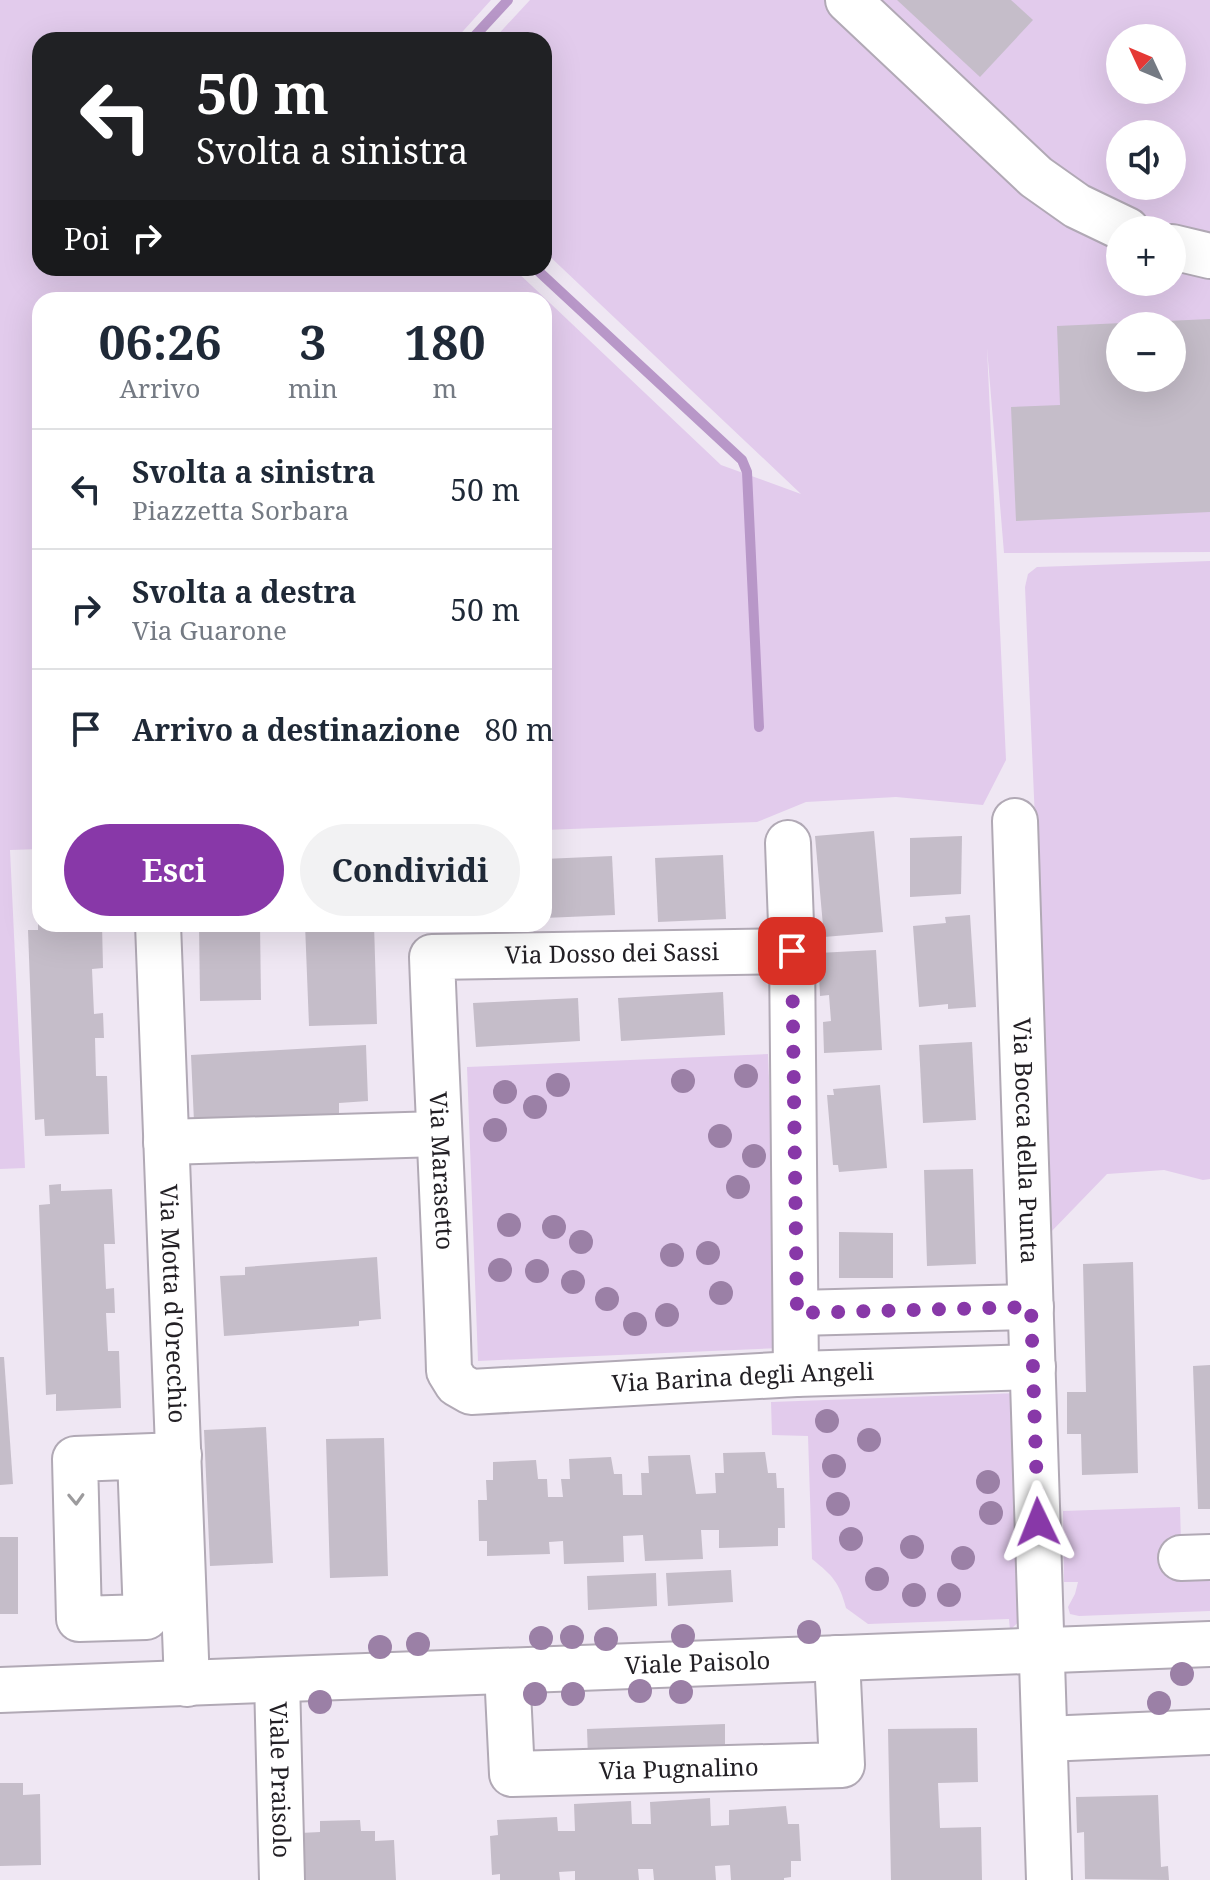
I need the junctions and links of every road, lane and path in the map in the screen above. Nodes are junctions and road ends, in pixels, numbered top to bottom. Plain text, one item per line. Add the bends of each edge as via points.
1 (848, 0) edge
2 (1106, 220) edge
3 (1186, 250) edge
4 (1210, 256) edge
5 (1015, 821) dead end
6 (788, 843) dead end
7 (158, 932) edge
8 (792, 951) junction
9 (432, 957) joint
10 (439, 1134) junction
11 (166, 1142) junction
12 (1031, 1307) junction
13 (797, 1313) junction
14 (1033, 1367) junction
15 (796, 1374) junction
16 (457, 1384) joint
17 (159, 1456) junction
18 (164, 1575) junction
19 (1210, 1644) edge
20 (1042, 1651) junction
21 (837, 1658) junction
22 (507, 1671) junction
23 (277, 1680) junction
24 (187, 1684) junction
25 (0, 1690) edge
26 (1210, 1732) edge
27 (1045, 1739) junction
28 (282, 1880) edge
29 (1049, 1880) edge

1 - 2 street via 1036,177
3 - 4 street
5 - 12 street, Via Bocca della Punta
6 - 8 street
7 - 11 street, Via Motta d'Orecchio
8 - 9 street, Via Dosso dei Sassi
8 - 13 street
9 - 10 street, Via Marasetto
10 - 11 street
10 - 16 street, Via Marasetto via 449,1371
11 - 17 street, Via Motta d'Orecchio
12 - 13 street
12 - 14 street, Via Bocca della Punta
13 - 15 street
14 - 15 street, Via Barina degli Angeli
14 - 20 street, Via Bocca della Punta
15 - 16 street, Via Barina degli Angeli via 471,1392
17 - 18 street, Via Motta d'Orecchio
17 -> 18 street via 75,1459 79,1619 146,1617
18 - 24 street, Via Motta d'Orecchio
19 - 20 street, Viale Paisolo
20 - 21 street, Viale Paisolo
20 - 27 street, Via Bocca della Punta
21 - 22 street, Viale Paisolo
21 - 22 street, Via Pugnalino via 842,1765 826,1766 512,1774
22 - 23 street, Viale Paisolo
23 - 24 street, Viale Paisolo
23 - 28 street, Viale Praisolo
24 - 25 street, Viale Paisolo
26 - 27 street
27 - 29 street, Via Bocca della Punta

